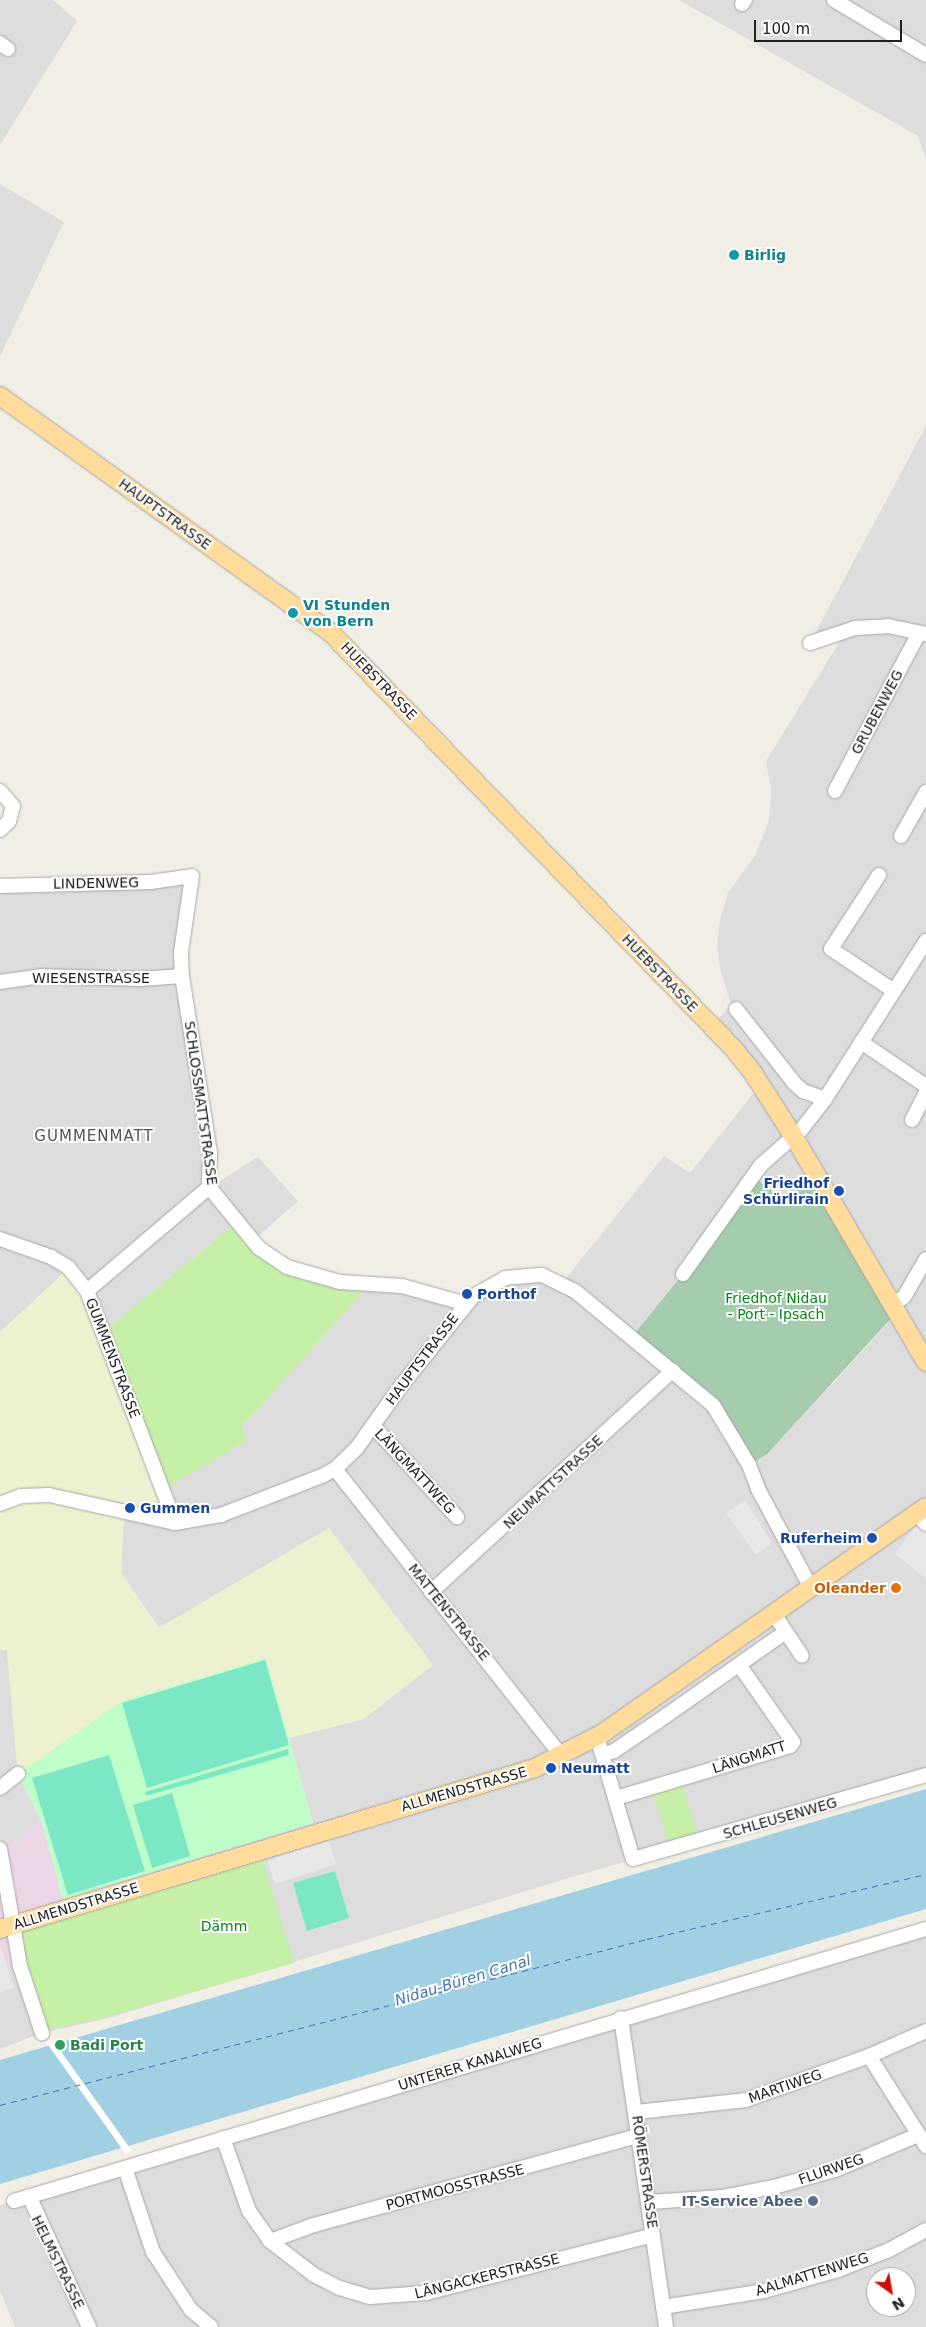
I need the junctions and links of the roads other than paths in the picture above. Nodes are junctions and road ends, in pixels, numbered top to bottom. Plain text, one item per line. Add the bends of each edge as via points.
1 (834, 0) edge
2 (926, 55) edge
3 (0, 396) edge
4 (330, 633) joint
5 (922, 634) edge
6 (810, 643) dead end
7 (0, 790) edge
8 (835, 791) dead end
9 (926, 792) edge
10 (0, 830) edge
11 (901, 836) dead end
12 (879, 875) dead end
13 (192, 876) joint
14 (0, 886) edge
15 (926, 941) edge
16 (182, 976) junction
17 (0, 982) edge
18 (894, 991) junction
19 (736, 1009) dead end
20 (861, 1042) junction
21 (926, 1086) edge
22 (926, 1092) edge
23 (825, 1099) junction
24 (912, 1120) dead end
25 (794, 1137) junction
26 (209, 1187) junction
27 (0, 1239) edge
28 (926, 1259) edge
29 (683, 1274) dead end
30 (87, 1291) junction
31 (466, 1304) junction
32 (892, 1305) junction
33 (926, 1362) edge
34 (673, 1370) junction
35 (373, 1426) junction
36 (335, 1469) junction
37 (0, 1504) edge
38 (923, 1515) edge
39 (457, 1517) dead end
40 (176, 1523) junction
41 (811, 1588) junction
42 (432, 1592) junction
43 (774, 1614) junction
44 (784, 1633) junction
45 (802, 1656) dead end
46 (740, 1666) junction
47 (597, 1737) junction
48 (603, 1754) junction
49 (562, 1756) junction
50 (18, 1774) dead end
51 (926, 1775) edge
52 (0, 1788) edge
53 (616, 1798) junction
54 (0, 1849) edge
55 (6, 1927) edge
56 (926, 1929) edge
57 (621, 2018) junction
58 (926, 2031) edge
59 (42, 2033) dead end
60 (868, 2056) junction
61 (637, 2112) junction
62 (640, 2136) junction
63 (223, 2138) junction
64 (922, 2140) edge
65 (125, 2168) junction
66 (29, 2196) junction
67 (14, 2201) dead end
68 (650, 2202) junction
69 (926, 2230) edge
70 (653, 2235) junction
71 (270, 2241) junction
72 (663, 2307) junction
73 (89, 2327) edge
74 (211, 2327) edge
75 (666, 2327) edge

1 - 2 street
3 - 4 main road, HAUPTSTRASSE
4 - 25 main road, HUEBSTRASSE via 733,1048
5 - 6 street via 888,626 855,628
5 - 8 street, GRUBENWEG
7 - 10 street via 13,806 9,820
9 - 11 street
12 - 18 street via 831,949
13 - 14 street, LINDENWEG via 151,882
13 - 16 street, SCHLOSSMATTSTRASSE via 181,952
15 - 18 street
16 - 17 street, WIESENSTRASSE via 141,979 41,976
16 - 26 street, SCHLOSSMATTSTRASSE via 210,1152
18 - 20 street
19 - 23 street via 795,1084 802,1091
20 - 21 street
20 - 23 street
22 - 24 street
23 - 25 street
25 - 29 street via 771,1153 761,1165
25 - 32 main road, HUEBSTRASSE
26 - 30 street
26 - 31 street, SCHLOSSMATTSTRASSE via 259,1248 287,1266 340,1282 402,1286
27 - 30 street, GUMMENSTRASSE via 51,1257 69,1268
28 - 32 street via 904,1296
30 - 40 street, GUMMENSTRASSE
31 - 34 street, HAUPTSTRASSE via 481,1289 505,1278 542,1275 576,1291
31 - 35 street, HAUPTSTRASSE
32 - 33 main road, HUEBSTRASSE
34 - 41 street, HAUPTSTRASSE via 709,1400 725,1421
34 - 42 street, NEUMATTSTRASSE
35 - 36 street, HAUPTSTRASSE
35 - 39 street, LÄNGMATTWEG
36 - 40 street, HAUPTSTRASSE via 221,1515
36 - 42 street, MATTENSTRASSE
37 - 40 street, HAUPTSTRASSE via 21,1496 49,1495
38 - 41 main road, ALLMENDSTRASSE
41 - 43 main road, ALLMENDSTRASSE
42 - 49 street, MATTENSTRASSE
43 - 44 street
43 - 47 main road, ALLMENDSTRASSE
44 - 45 street
44 - 46 street
46 - 48 street via 614,1751
46 - 53 street, LÄNGMATT via 793,1742 790,1746
47 - 48 street
47 - 49 main road, ALLMENDSTRASSE
48 - 53 street
49 - 55 main road, ALLMENDSTRASSE via 535,1768
50 - 52 street
51 - 53 street, SCHLEUSENWEG via 633,1859
54 - 55 street
55 - 59 street
56 - 57 street, UNTERER KANALWEG
57 - 61 street, RÖMERSTRASSE
57 - 63 street, UNTERER KANALWEG
58 - 60 street, MARTIWEG
60 - 61 street, MARTIWEG via 746,2100
60 - 64 street
61 - 62 street, RÖMERSTRASSE
62 - 68 street, RÖMERSTRASSE
62 - 71 street, PORTMOOSSTRASSE via 314,2225
63 - 65 street, UNTERER KANALWEG
63 - 71 street, LÄNGACKERSTRASSE via 249,2212
64 - 68 street, FLURWEG via 774,2187 722,2197
65 - 66 street, UNTERER KANALWEG
65 - 74 street via 153,2252 191,2310
66 - 67 street, UNTERER KANALWEG
66 - 73 street, HELMSTRASSE
68 - 70 street, RÖMERSTRASSE
69 - 72 street, AALMATTENWEG via 888,2250 764,2291
70 - 71 street, LÄNGACKERSTRASSE via 426,2293 370,2297 340,2288 299,2265
70 - 72 street, RÖMERSTRASSE
72 - 75 street, RÖMERSTRASSE

